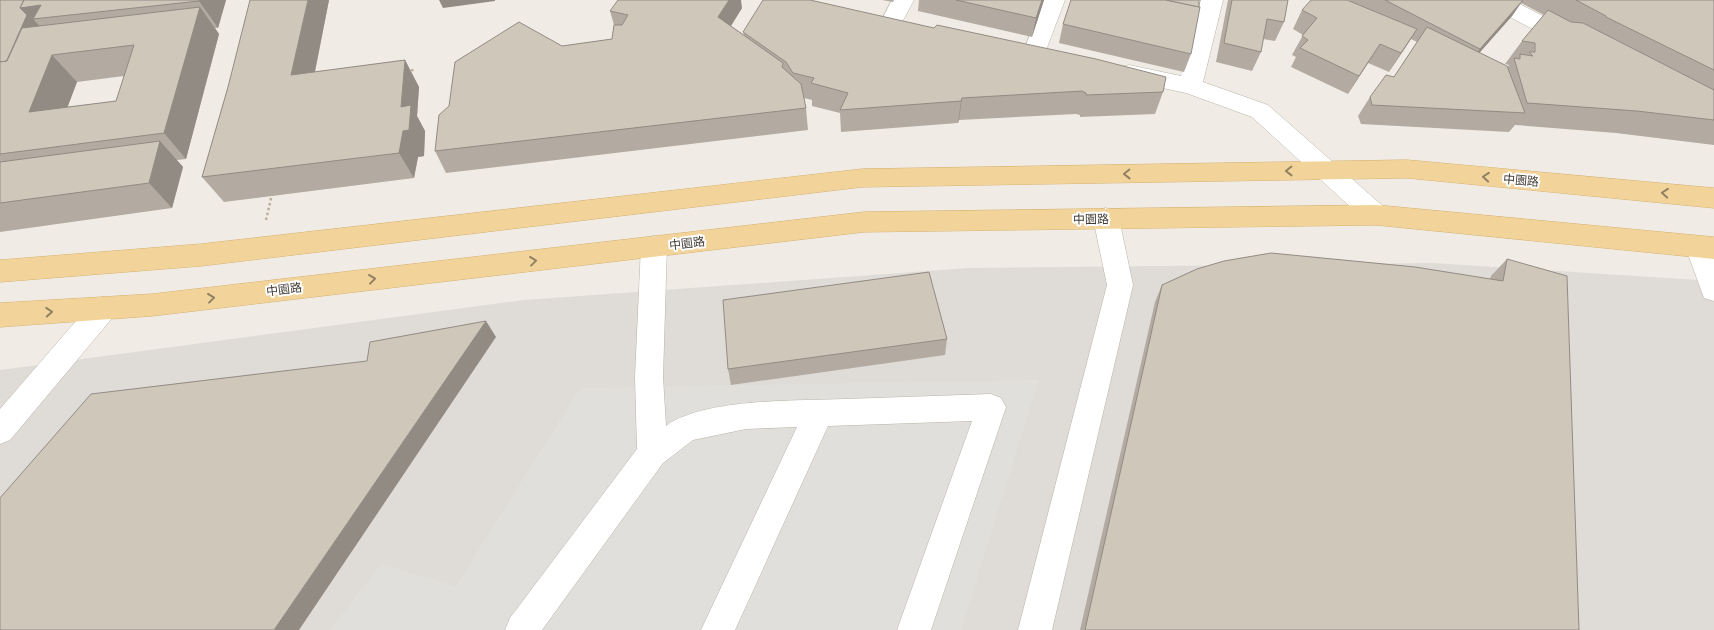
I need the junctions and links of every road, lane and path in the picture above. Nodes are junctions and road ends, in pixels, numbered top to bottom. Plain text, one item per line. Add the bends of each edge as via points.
1 (903, 0) edge
2 (1054, 0) edge
3 (1212, 0) edge
4 (1494, 0) edge
5 (892, 21) edge
6 (1590, 49) edge
7 (1034, 53) edge
8 (414, 70) dead end
9 (1112, 70) edge
10 (405, 71) edge
11 (1190, 86) junction
12 (1327, 170) junction
13 (272, 191) edge
14 (1714, 198) edge
15 (1376, 214) junction
16 (1106, 218) junction
17 (654, 246) junction
18 (1706, 247) edge
19 (260, 248) junction
20 (0, 271) edge
21 (1714, 290) edge
22 (104, 308) junction
23 (0, 315) edge
24 (819, 414) junction
25 (0, 430) edge
26 (652, 453) junction
27 (522, 630) edge
28 (718, 630) edge
29 (914, 630) edge
30 (1035, 630) edge

1 - 5 street
2 - 7 street
3 - 11 street
4 - 6 street
8 - 10 path
9 - 11 street
11 - 12 street via 1260,112
14 -> 12 main road, 中園路 via 1407,169
12 - 15 street
12 -> 19 main road, 中園路 via 862,178
13 - 19 path
15 - 16 main road, 中園路
15 - 18 main road, 中園路
16 - 17 main road, 中園路 via 864,222
16 - 30 street via 1120,285
22 -> 17 main road, 中園路
17 - 26 street via 649,377
18 - 21 street
19 - 20 main road, 中園路
23 -> 22 main road, 中園路
22 - 25 street
24 - 26 street via 746,416 686,428
24 - 28 street
24 - 29 street via 991,407
26 - 27 street

